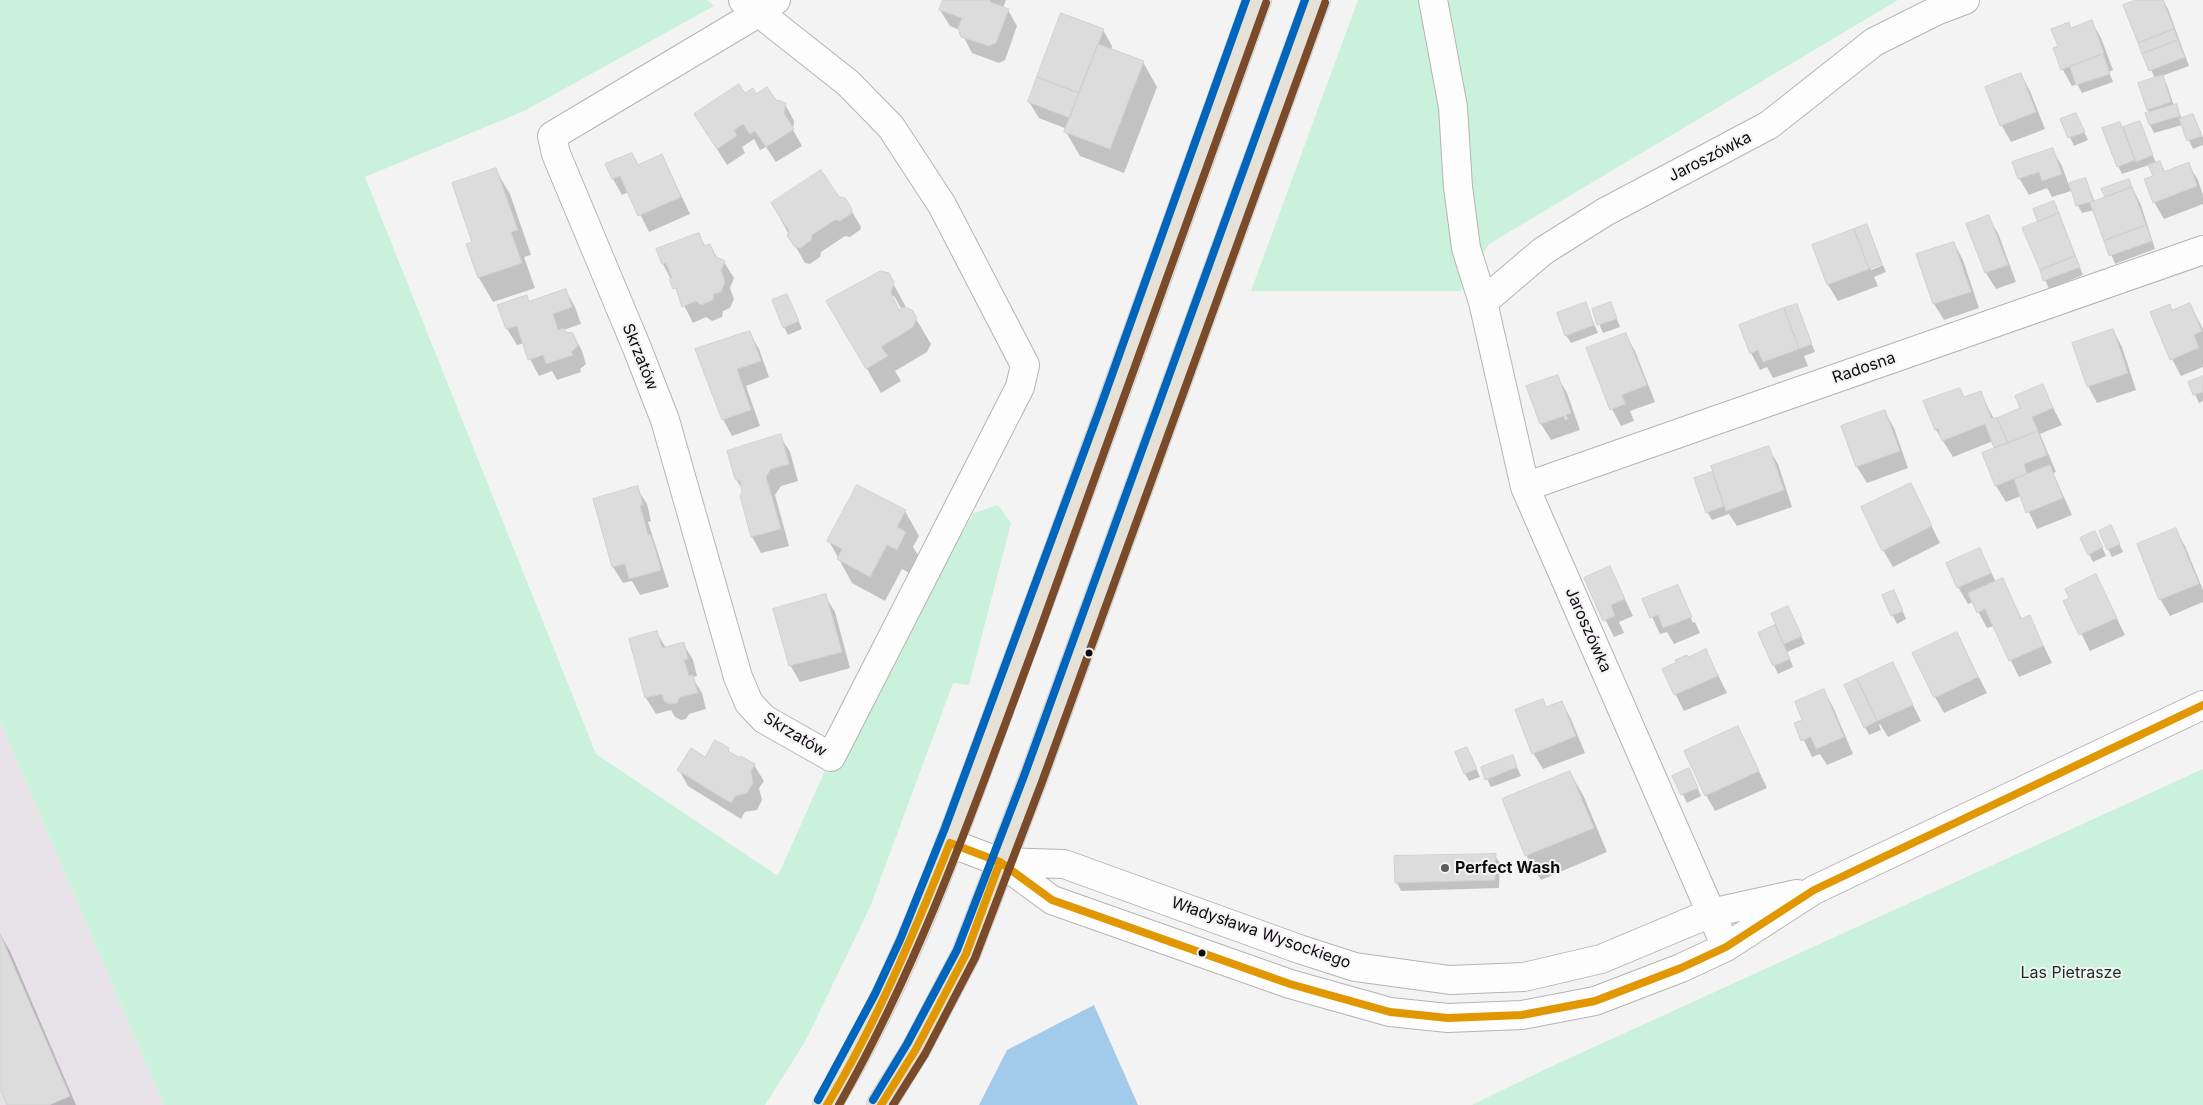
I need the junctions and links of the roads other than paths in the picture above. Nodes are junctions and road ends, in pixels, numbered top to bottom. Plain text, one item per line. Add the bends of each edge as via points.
1 (1257, 0) edge
2 (1316, 0) edge
3 (1433, 0) edge
4 (1965, 0) edge
5 (759, 4) edge
6 (2203, 250) edge
7 (1482, 302) junction
8 (1525, 487) junction
9 (2203, 705) edge
10 (950, 842) junction
11 (1000, 862) junction
12 (1814, 890) junction
13 (1711, 913) junction
14 (1726, 948) junction
15 (828, 1105) edge
16 (881, 1105) edge

1 - 10 main road
2 - 11 main road
3 - 7 street, Jaroszówka via 1453,107 1466,248
4 - 7 street, Jaroszówka via 1874,42 1769,126 1606,212 1542,251
5 - 5 street, Skrzatów via 552,136 556,154 664,420 738,676 749,703 764,719 831,757 1020,387 1025,364 942,205 891,127 848,83
6 - 8 street, Radosna
7 - 8 street, Jaroszówka
8 - 13 street, Jaroszówka
9 - 12 street, Władysława Wysockiego
10 - 11 street, Władysława Wysockiego
10 - 15 main road via 913,937 871,1027
11 - 13 street, Władysława Wysockiego via 1064,864 1356,967 1450,980 1524,977 1601,959
11 - 14 street, Władysława Wysockiego via 1052,900 1290,984 1390,1012 1448,1018 1522,1015 1595,1001
11 - 16 main road via 966,954 916,1049
12 - 13 street, Władysława Wysockiego
12 - 14 street, Władysława Wysockiego
13 - 14 street, Jaroszówka

